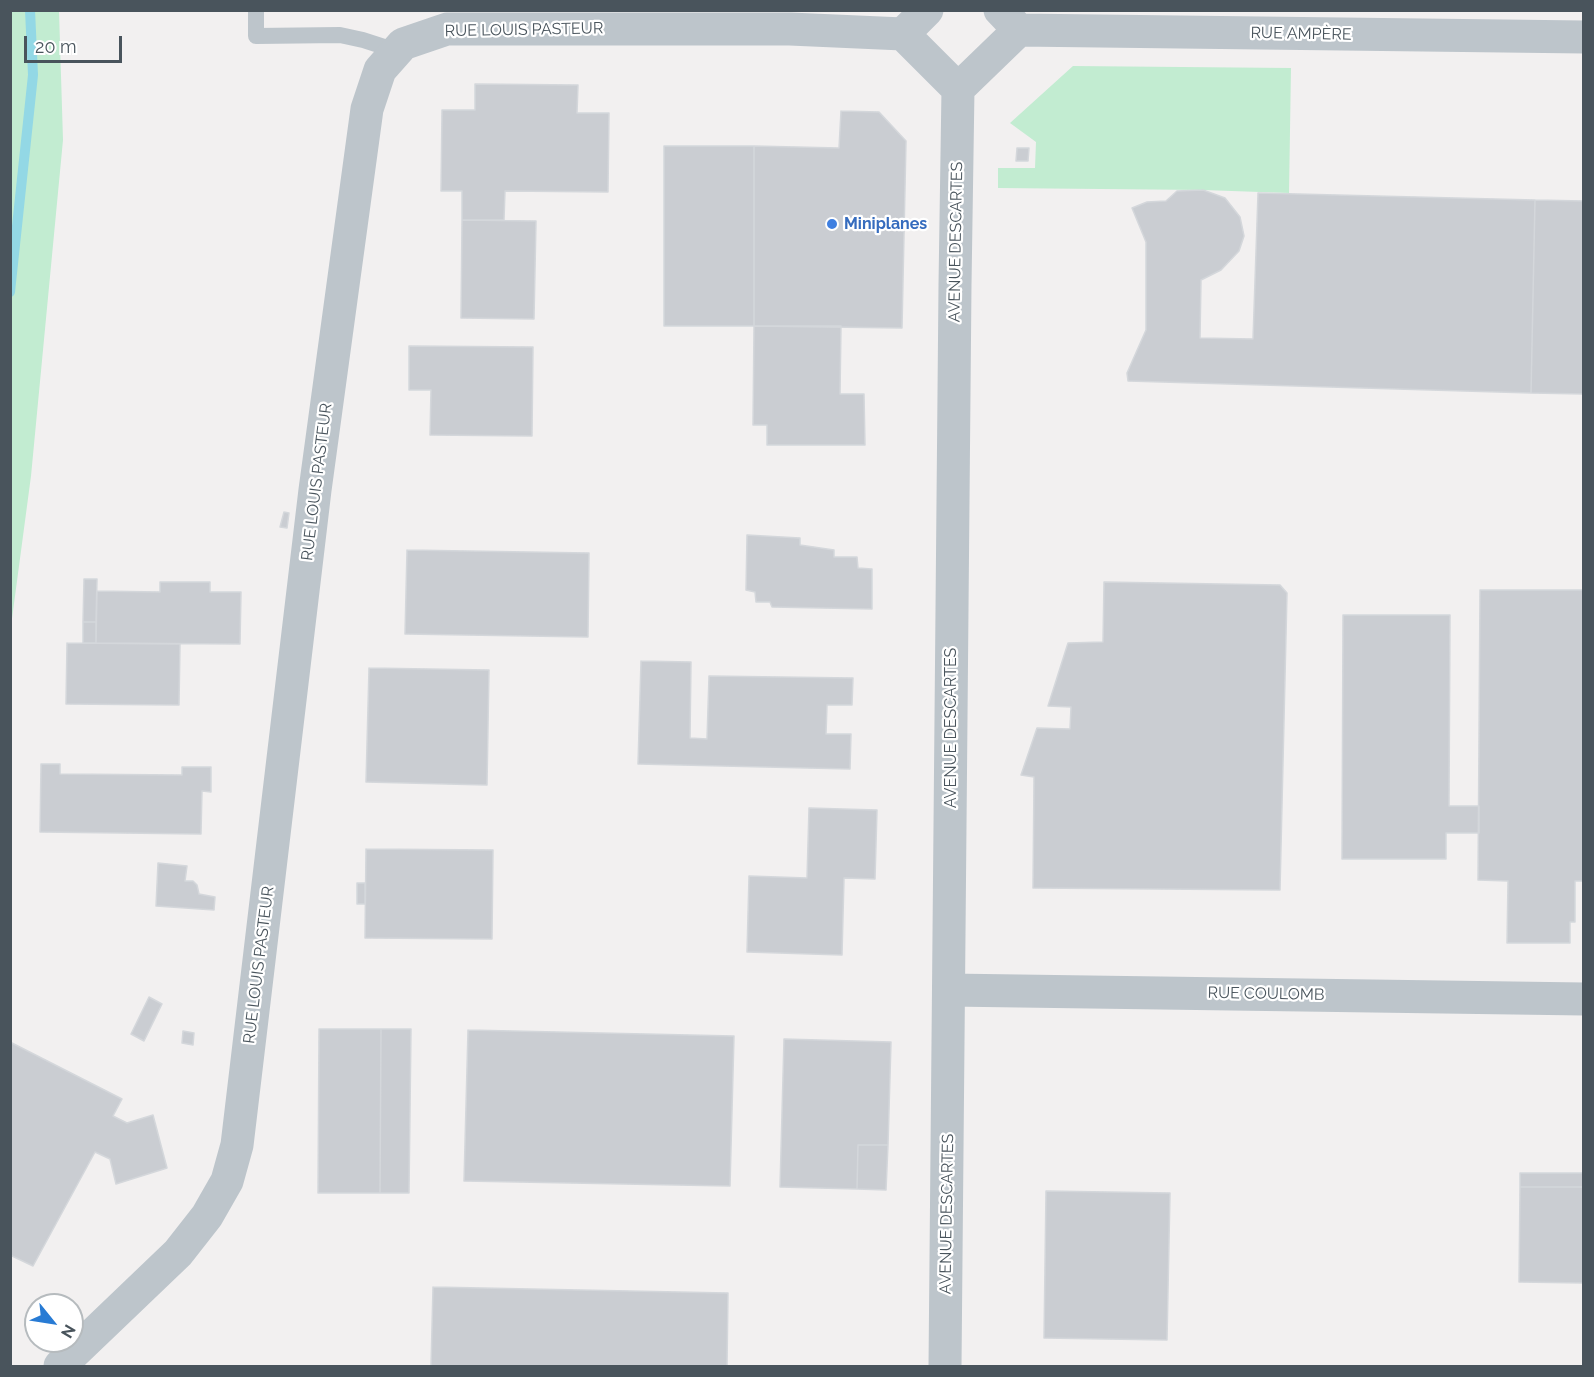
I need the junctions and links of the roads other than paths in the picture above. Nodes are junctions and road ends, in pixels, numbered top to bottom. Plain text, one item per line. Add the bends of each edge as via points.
1 (256, 10) edge
2 (927, 10) edge
3 (1010, 20) edge
4 (903, 34) junction
5 (1584, 37) edge
6 (397, 51) junction
7 (958, 90) junction
8 (949, 990) junction
9 (1584, 999) edge
10 (60, 1366) edge
11 (945, 1366) edge

1 - 6 lane via 256,36 340,35
2 - 4 street
3 - 5 street, RUE AMPÈRE
3 - 7 street
4 - 6 street, RUE LOUIS PASTEUR via 790,28 447,29 404,44
4 - 7 street
6 - 10 street, RUE LOUIS PASTEUR via 380,70 367,109 315,490 237,1145 227,1181 207,1216 178,1253
7 - 8 street, AVENUE DESCARTES
8 - 9 street, RUE COULOMB
8 - 11 street, AVENUE DESCARTES

